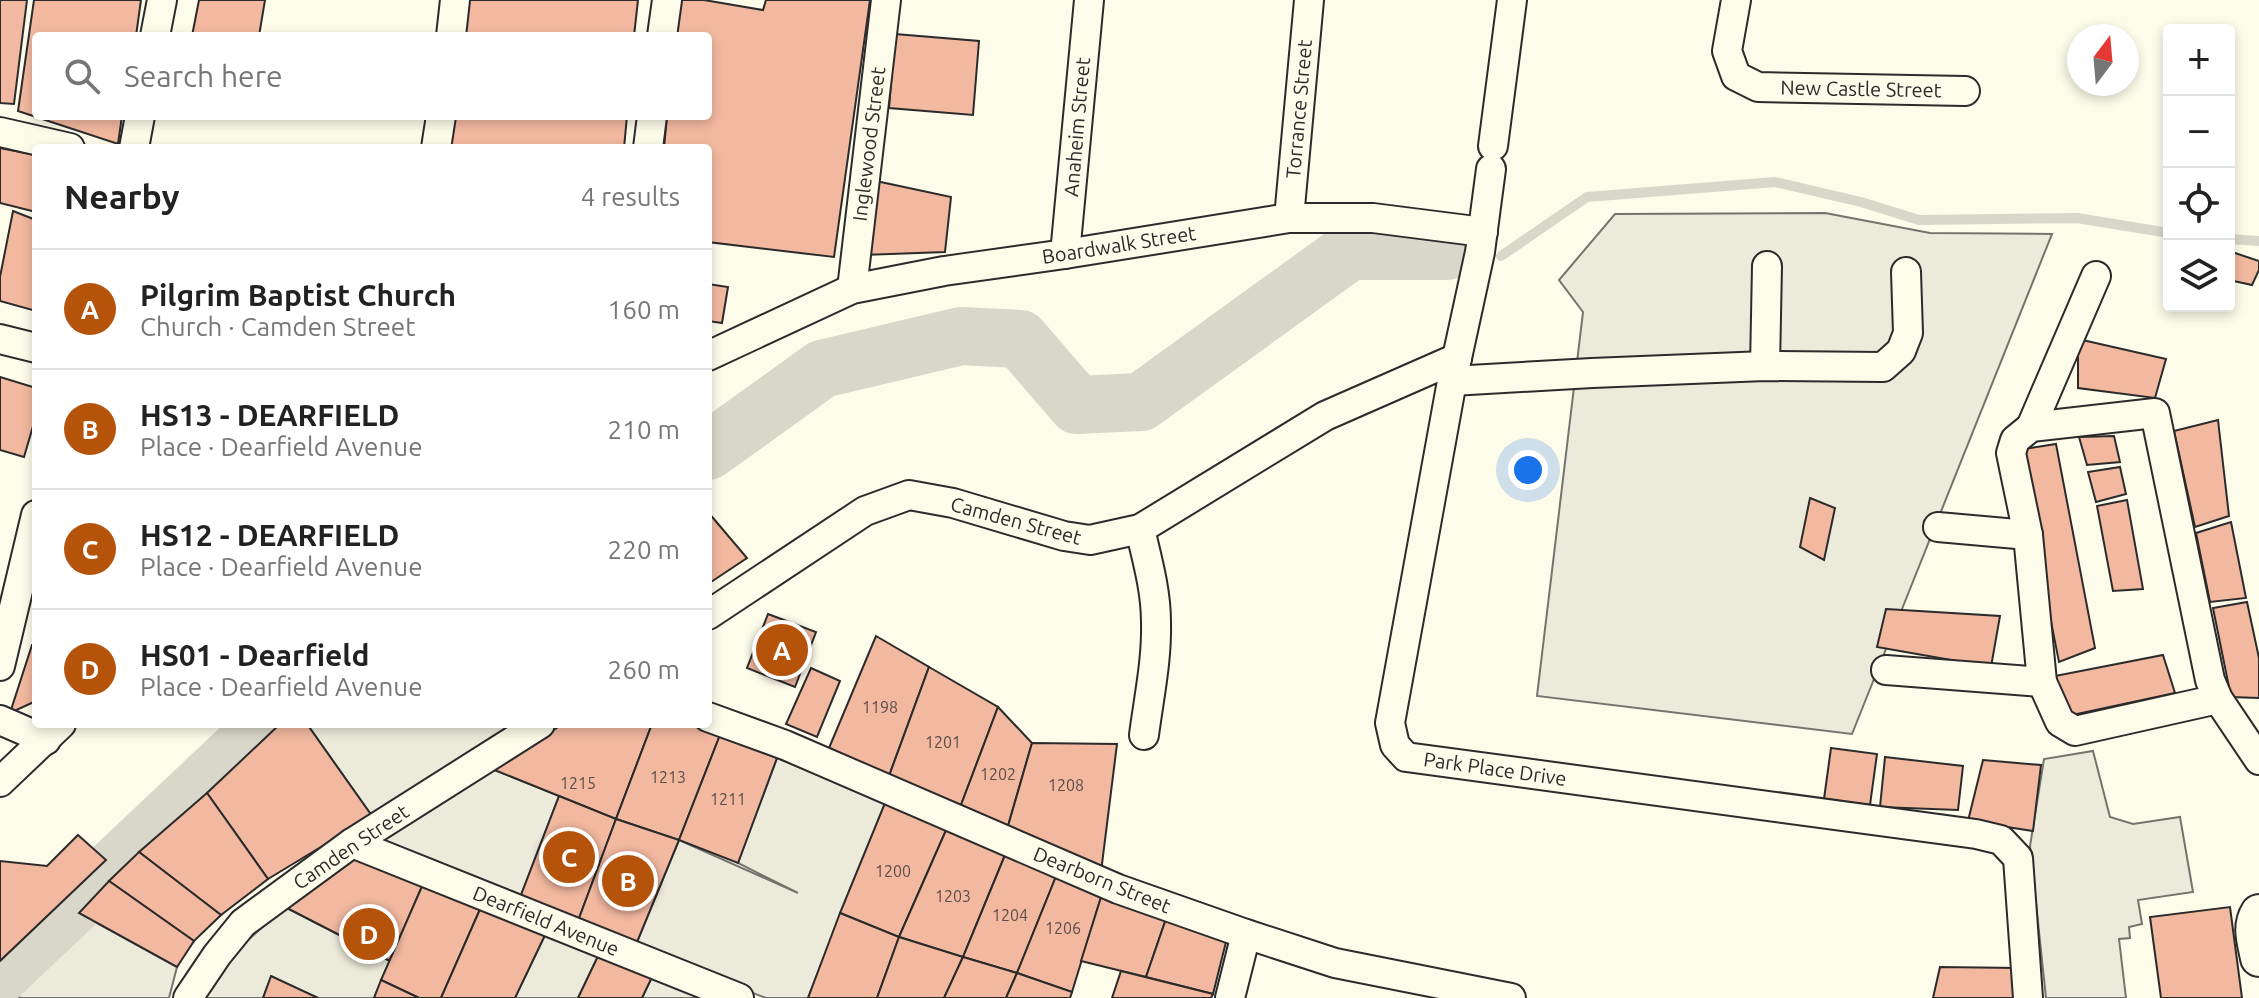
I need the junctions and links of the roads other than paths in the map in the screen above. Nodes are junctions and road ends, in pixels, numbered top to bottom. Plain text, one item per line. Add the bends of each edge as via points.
1 (162, 0) edge
2 (455, 0) edge
3 (667, 0) edge
4 (886, 0) edge
5 (1089, 0) edge
6 (1309, 0) edge
7 (1512, 0) edge
8 (1736, 0) edge
9 (156, 32) edge
10 (451, 32) edge
11 (663, 32) edge
12 (1965, 91) dead end
13 (139, 120) edge
14 (440, 120) edge
15 (652, 120) edge
16 (0, 132) edge
17 (52, 144) edge
18 (135, 144) edge
19 (437, 144) edge
20 (648, 144) edge
21 (1289, 218) junction
22 (1483, 232) junction
23 (1065, 254) junction
24 (1767, 266) dead end
25 (1906, 272) dead end
26 (2096, 276) dead end
27 (852, 289) junction
28 (0, 339) edge
29 (32, 347) edge
30 (712, 354) edge
31 (1765, 366) junction
32 (1454, 369) junction
33 (2031, 427) junction
34 (32, 526) edge
35 (1938, 527) dead end
36 (1140, 529) junction
37 (2028, 535) junction
38 (9, 590) edge
39 (712, 612) edge
40 (0, 666) edge
41 (1886, 670) dead end
42 (2042, 682) junction
43 (2218, 699) junction
44 (712, 718) edge
45 (0, 720) edge
46 (32, 727) edge
47 (534, 728) edge
48 (53, 732) edge
49 (1144, 735) dead end
50 (2259, 760) edge
51 (0, 782) edge
52 (352, 843) junction
53 (1246, 934) junction
54 (188, 998) edge
55 (739, 998) edge
56 (1230, 998) edge
57 (1511, 998) edge
58 (2028, 998) edge

1 - 9 street
2 - 10 street
3 - 11 street
4 - 27 street, Inglewood Street
5 - 23 street, Anaheim Street
6 - 21 street, Torrance Street
7 - 22 street
8 - 12 street, New Castle Street via 1727,51 1736,76 1758,87
13 - 18 street
14 - 19 street
15 - 20 street
16 - 17 street
21 - 22 street, Boardwalk Street via 1373,218
21 - 23 street, Boardwalk Street
22 - 32 street, Park Place Drive
23 - 27 street, Boardwalk Street
24 - 31 street
25 - 31 street via 1908,333 1901,351 1883,367
26 - 33 street
27 - 30 street, Boardwalk Street
28 - 29 street
31 - 32 street
32 - 36 street, Camden Street via 1325,416
32 - 58 street, Park Place Drive via 1390,723 1395,745 1406,757 2001,840 2018,858
33 - 37 street via 2015,440 2011,453
33 - 43 street via 2155,413
34 - 38 street
35 - 37 street
36 - 39 street, Camden Street via 1090,540 909,495 865,511
36 - 49 street via 1156,621
37 - 42 street
38 - 40 street
41 - 42 street
42 - 43 street via 2060,722 2075,731
43 - 50 street
44 - 53 street, Dearborn Street via 1118,889
45 - 46 street
47 - 52 street, Camden Street
48 - 51 street
52 - 54 street, Camden Street via 243,923
52 - 55 street, Dearfield Avenue
53 - 56 street
53 - 57 street, Dearborn Street via 1335,963

